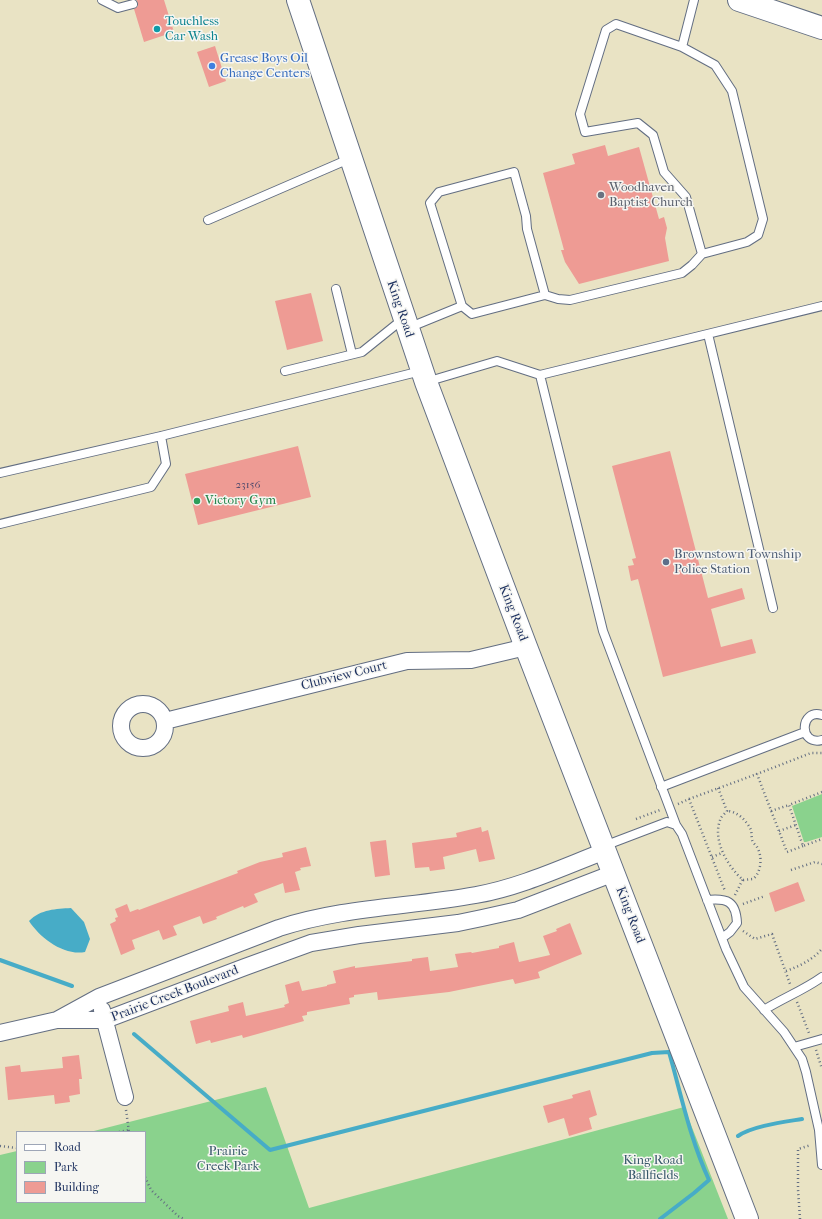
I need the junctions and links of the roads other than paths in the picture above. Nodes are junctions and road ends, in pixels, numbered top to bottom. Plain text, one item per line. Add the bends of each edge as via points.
1 (102, 0) edge
2 (298, 0) edge
3 (694, 0) edge
4 (739, 0) edge
5 (132, 4) dead end
6 (822, 28) edge
7 (682, 47) junction
8 (350, 158) junction
9 (208, 220) dead end
10 (702, 254) junction
11 (336, 290) dead end
12 (545, 295) junction
13 (462, 306) junction
14 (822, 306) edge
15 (405, 323) junction
16 (708, 334) junction
17 (352, 354) junction
18 (285, 371) dead end
19 (540, 375) junction
20 (424, 377) junction
21 (161, 436) junction
22 (0, 472) edge
23 (0, 524) edge
24 (773, 608) dead end
25 (526, 647) junction
26 (822, 714) edge
27 (165, 721) dead end
28 (805, 732) junction
29 (822, 740) edge
30 (661, 787) junction
31 (676, 825) junction
32 (604, 849) junction
33 (614, 873) junction
34 (478, 895) junction
35 (707, 900) junction
36 (356, 911) junction
37 (482, 918) junction
38 (358, 935) junction
39 (722, 938) junction
40 (236, 945) junction
41 (245, 967) junction
42 (822, 977) edge
43 (99, 997) junction
44 (764, 1010) junction
45 (57, 1020) junction
46 (105, 1020) junction
47 (0, 1033) edge
48 (822, 1039) edge
49 (794, 1047) junction
50 (125, 1103) road end
51 (822, 1164) edge
52 (747, 1219) edge

1 - 5 lane via 118,8
2 - 8 main road, King Road
3 - 7 lane
4 - 6 main road
7 - 10 lane via 715,65 732,91 763,219 758,235 747,242
7 - 10 lane via 616,24 606,30 580,114 585,132 638,123 653,135 664,172 686,197
8 - 9 lane
8 - 15 main road, King Road
10 - 12 lane via 682,272 570,300
11 - 17 lane
12 - 13 lane via 472,314
12 - 13 lane via 514,172 438,192 430,203
13 - 15 lane
14 - 16 lane
15 - 17 lane via 362,352
15 - 20 main road, King Road
16 - 19 lane
16 - 24 lane
17 - 18 lane
19 - 20 lane via 497,361
19 - 30 lane via 603,631
20 - 21 lane
20 - 25 main road, King Road
21 - 22 lane
21 - 23 lane via 166,464 151,487
25 - 27 street, Clubview Court via 471,660 407,661
25 - 32 main road, King Road
26 - 28 lane via 815,714 807,719
28 - 29 lane via 810,739
28 - 30 lane
30 - 31 lane
31 - 32 lane via 667,822
31 - 35 lane via 682,834
32 - 33 main road, King Road
32 - 34 street, Prairie Creek Boulevard via 514,885
33 - 37 street, Prairie Creek Boulevard via 518,910
33 - 52 main road, King Road
34 - 36 street, Prairie Creek Boulevard
34 - 37 street
35 - 39 lane
35 - 39 lane via 726,900 732,905 737,916 737,924
36 - 38 street
36 - 40 street, Prairie Creek Boulevard via 304,920
37 - 38 street, Prairie Creek Boulevard
38 - 41 street, Prairie Creek Boulevard via 311,943
39 - 44 lane via 744,987
40 - 41 street, Prairie Creek Boulevard
40 - 43 street, Prairie Creek Boulevard
41 - 46 street, Prairie Creek Boulevard
42 - 44 lane
43 - 45 street, Prairie Creek Boulevard
43 - 46 street
44 - 49 lane
45 - 46 street, Prairie Creek Boulevard
45 - 47 street, Prairie Creek Boulevard
46 - 50 street
48 - 49 lane
49 - 51 lane via 802,1059 806,1072 819,1130

